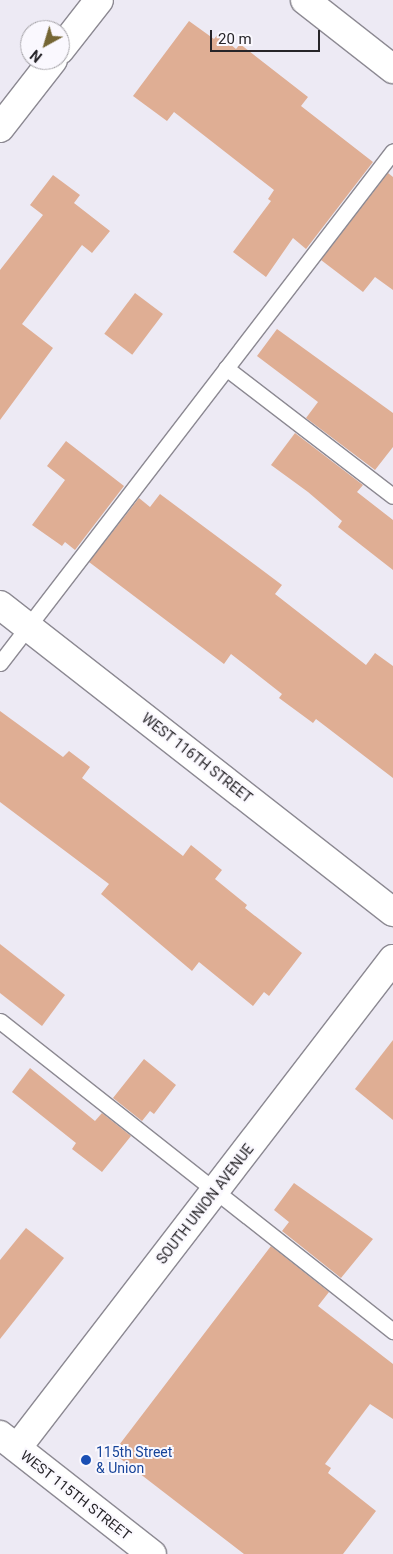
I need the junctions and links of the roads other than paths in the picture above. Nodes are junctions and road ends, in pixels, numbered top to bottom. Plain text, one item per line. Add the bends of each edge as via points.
1 (99, 0) edge
2 (305, 0) edge
3 (70, 37) edge
4 (393, 69) edge
5 (44, 70) edge
6 (0, 128) edge
7 (393, 151) edge
8 (226, 368) junction
9 (393, 496) edge
10 (0, 605) edge
11 (28, 626) junction
12 (0, 663) edge
13 (393, 912) edge
14 (393, 959) edge
15 (0, 1022) edge
16 (215, 1191) junction
17 (393, 1331) edge
18 (8, 1442) edge
19 (152, 1554) edge

1 - 3 street
2 - 4 street
5 - 6 street
7 - 8 lane
8 - 9 lane
8 - 11 lane
10 - 11 street, WEST 116TH STREET
11 - 12 lane
11 - 13 street, WEST 116TH STREET
14 - 16 street, SOUTH UNION AVENUE
15 - 16 lane
16 - 17 lane
16 - 18 street, SOUTH UNION AVENUE
18 - 19 street, WEST 115TH STREET

